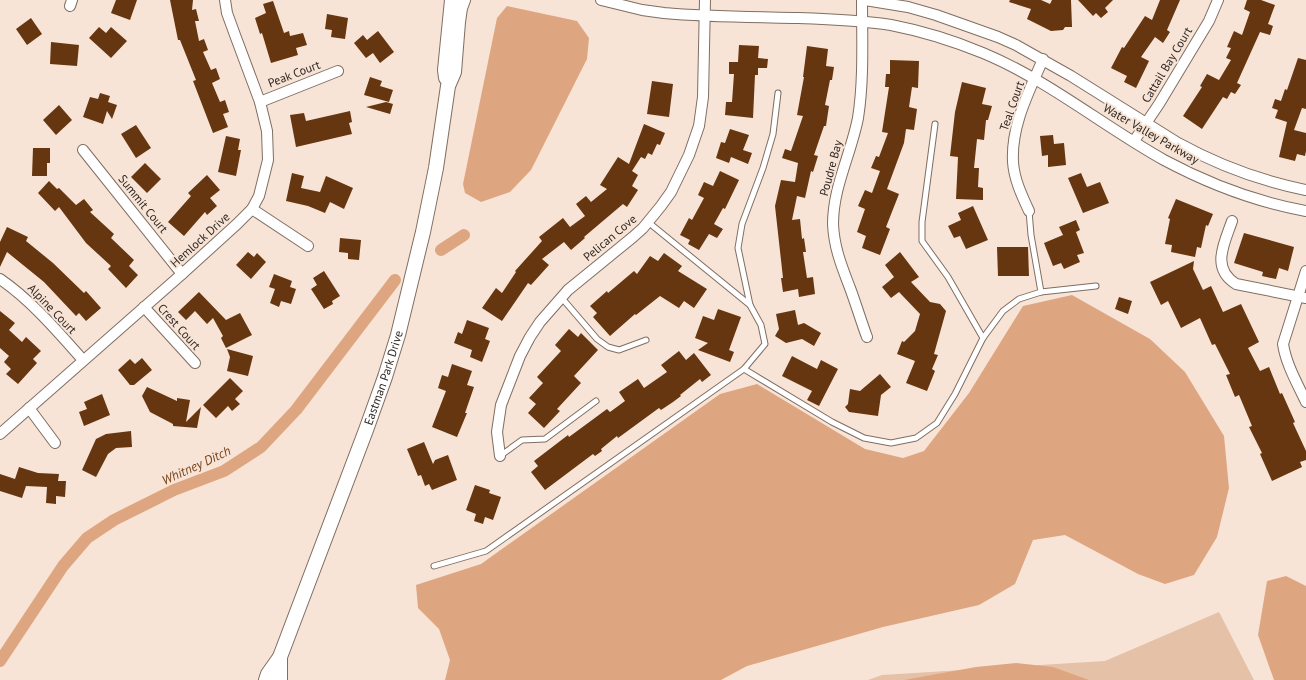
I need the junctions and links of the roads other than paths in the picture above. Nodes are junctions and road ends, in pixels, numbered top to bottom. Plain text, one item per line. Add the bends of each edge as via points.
1 (226, 0) edge
2 (452, 0) edge
3 (463, 0) edge
4 (601, 0) edge
5 (705, 0) edge
6 (863, 0) edge
7 (1218, 0) edge
8 (705, 16) junction
9 (862, 22) junction
10 (1043, 59) junction
11 (338, 71) dead end
12 (1035, 79) junction
13 (448, 86) junction
14 (778, 93) dead end
15 (260, 102) junction
16 (1146, 123) junction
17 (935, 124) dead end
18 (1134, 141) junction
19 (84, 150) dead end
20 (1306, 190) edge
21 (252, 209) junction
22 (1029, 211) joint
23 (1306, 211) edge
24 (1232, 221) dead end
25 (648, 222) junction
26 (308, 246) dead end
27 (1306, 271) edge
28 (182, 274) junction
29 (0, 279) edge
30 (1096, 286) dead end
31 (1041, 292) junction
32 (561, 297) junction
33 (1302, 297) edge
34 (750, 305) junction
35 (144, 307) junction
36 (867, 337) dead end
37 (983, 338) junction
38 (646, 340) dead end
39 (84, 360) junction
40 (195, 363) dead end
41 (744, 369) junction
42 (596, 401) dead end
43 (1306, 402) edge
44 (29, 408) junction
45 (0, 434) edge
46 (55, 443) dead end
47 (500, 456) joint
48 (434, 566) dead end
49 (280, 657) junction
50 (266, 680) edge
51 (280, 680) edge

1 - 15 street, Hemlock Drive via 234,35
2 - 13 street, Eastman Park Drive via 445,70
3 - 13 street, Eastman Park Drive via 458,22 454,72
4 - 8 street, Water Valley Parkway via 642,10
5 - 8 street, Pelican Cove
6 - 9 street, Poudre Bay
6 - 10 street, Water Valley Parkway via 908,7 965,24 998,36
7 - 16 street, Cattail Bay Court via 1209,21
8 - 9 street, Water Valley Parkway via 838,19
8 - 25 street, Pelican Cove via 703,97 695,141 671,192
9 - 12 street, Water Valley Parkway via 890,25 947,40 983,53
9 - 36 street, Poudre Bay via 858,119 837,189 833,225 838,256
10 - 12 street
10 - 16 street, Water Valley Parkway
11 - 15 street, Peak Court
12 - 18 street, Water Valley Parkway
12 - 22 street, Teal Court via 1018,120 1013,162 1019,190
13 - 49 street, Eastman Park Drive via 436,168 423,232 396,342 366,430
14 - 34 lane via 773,134 742,224 738,248
15 - 21 street, Hemlock Drive via 267,131 268,160 259,196
16 - 18 street, Cattail Bay Court
16 - 20 street, Water Valley Parkway via 1198,154 1224,165 1253,176
17 - 37 lane via 922,222 922,241 948,277
18 - 23 street, Water Valley Parkway via 1214,185
19 - 28 street, Summit Court
21 - 26 street
21 - 28 street, Hemlock Drive
22 - 31 lane
24 - 33 street via 1220,258 1226,276 1236,284
25 - 32 street, Pelican Cove via 633,238
25 - 34 lane
27 - 33 street
28 - 35 street, Hemlock Drive
29 - 39 street, Alpine Court via 38,310
30 - 31 lane
31 - 37 lane via 1019,299 1003,311
32 - 38 lane via 597,339 608,347 619,350
32 - 47 street, Pelican Cove via 530,337 512,374 501,405 497,432
33 - 43 street via 1283,344 1291,370
34 - 41 lane via 761,325 765,344
35 - 39 street, Hemlock Drive
35 - 40 street, Crest Court
37 - 41 lane via 955,394 937,423 916,438 890,443 864,438 832,422
39 - 44 street, Hemlock Drive
41 - 48 lane via 486,550
42 - 47 lane via 545,440 522,440
44 - 45 street, Hemlock Drive
44 - 46 street
49 - 50 street, Eastman Park Drive
49 - 51 street, Eastman Park Drive

